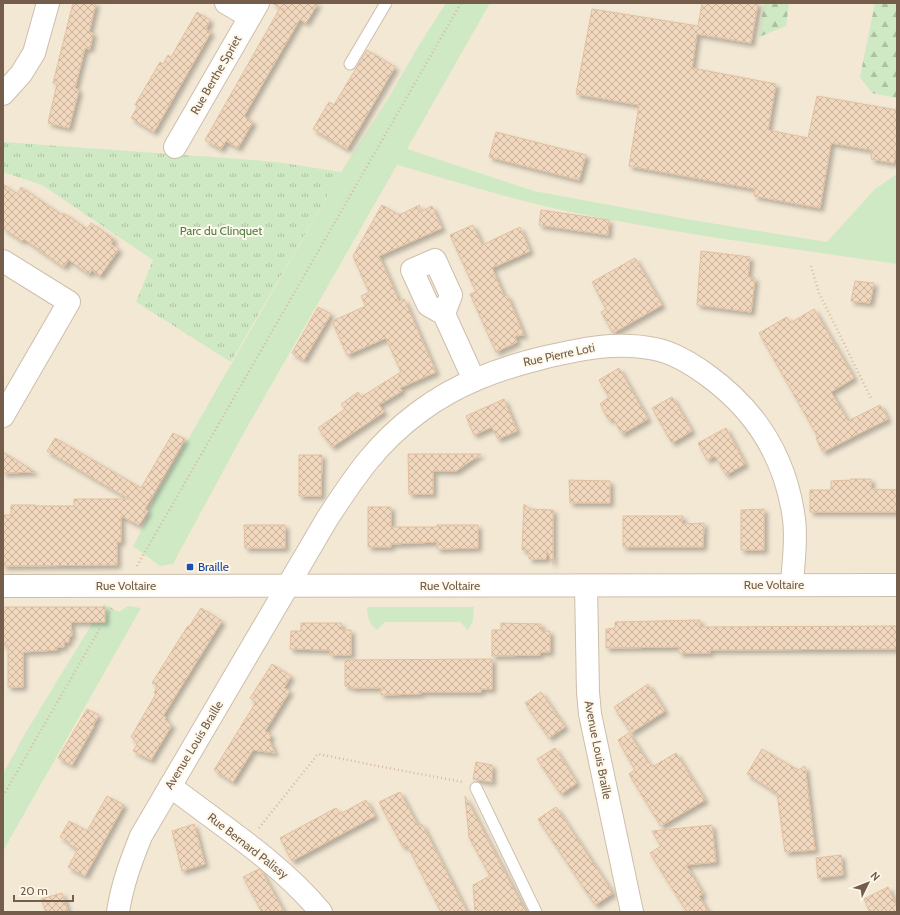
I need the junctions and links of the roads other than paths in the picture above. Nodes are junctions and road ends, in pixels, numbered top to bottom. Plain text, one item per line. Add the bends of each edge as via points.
1 (48, 3) edge
2 (226, 3) edge
3 (386, 3) edge
4 (254, 10) edge
5 (350, 64) dead end
6 (3, 94) edge
7 (175, 147) dead end
8 (3, 262) edge
9 (444, 314) dead end
10 (474, 380) junction
11 (3, 416) edge
12 (792, 585) junction
13 (897, 585) edge
14 (3, 586) edge
15 (288, 586) junction
16 (586, 586) junction
17 (170, 786) junction
18 (476, 788) road end
19 (315, 904) edge
20 (118, 912) edge
21 (536, 912) edge
22 (632, 912) edge

1 - 6 street via 34,53 21,74
2 - 4 street
3 - 5 lane
4 - 7 street, Rue Berthe Spriet
8 - 11 street via 69,302
9 - 10 street
10 - 12 street, Rue Pierre Loti via 516,364 600,346 653,349 677,356 696,367 726,390 745,409 776,455 788,486 794,520
10 - 15 street, Rue Pierre Loti via 420,411 372,456 344,493
12 - 13 street, Rue Voltaire
12 - 16 street, Rue Voltaire
14 - 15 street, Rue Voltaire
15 - 16 street, Rue Voltaire
15 - 17 street, Avenue Louis Braille
16 - 22 street, Avenue Louis Braille via 590,714
17 - 19 street, Rue Bernard Palissy via 279,869
17 - 20 street, Avenue Louis Braille via 141,836 128,867
18 - 21 lane

